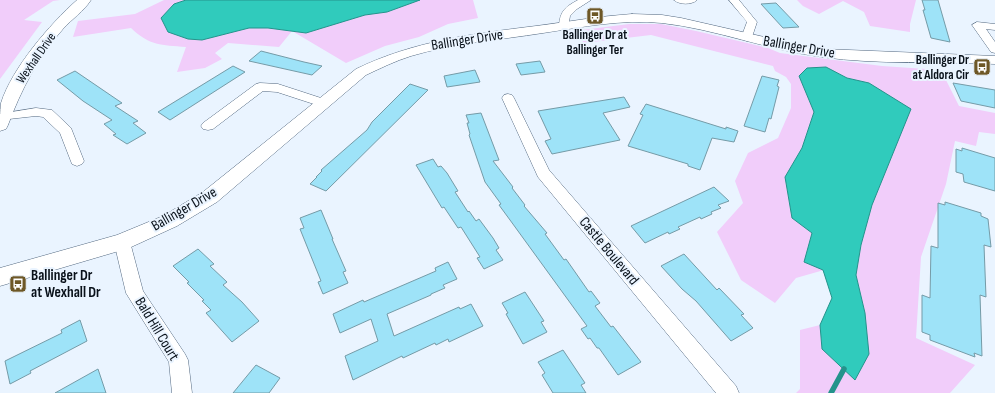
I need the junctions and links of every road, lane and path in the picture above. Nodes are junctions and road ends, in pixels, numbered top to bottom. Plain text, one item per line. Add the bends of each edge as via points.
1 (85, 0) edge
2 (586, 0) edge
3 (679, 0) edge
4 (692, 0) edge
5 (734, 0) edge
6 (564, 26) junction
7 (995, 27) edge
8 (747, 38) junction
9 (995, 50) edge
10 (995, 60) edge
11 (508, 98) dead end
12 (323, 103) junction
13 (1, 121) edge
14 (208, 126) dead end
15 (77, 161) dead end
16 (122, 242) junction
17 (0, 277) edge
18 (182, 393) edge
19 (728, 393) edge

1 - 13 street, Wexhall Drive via 55,31 18,82
2 - 6 street via 565,15
3 - 4 street
5 - 8 street via 752,22
6 - 8 street, Ballinger Drive via 628,18 661,19
6 - 12 street, Ballinger Drive via 445,43 408,51 362,72
7 - 9 street via 977,25
8 - 10 street, Ballinger Drive via 847,56
11 - 19 street, Castle Boulevard via 543,173
12 - 14 street via 278,88 260,87
12 - 16 street, Ballinger Drive via 210,197 170,221
13 - 15 street via 36,112 47,114 66,131
16 - 17 street, Ballinger Drive
16 - 18 street, Bald Hill Court via 135,293 178,360

